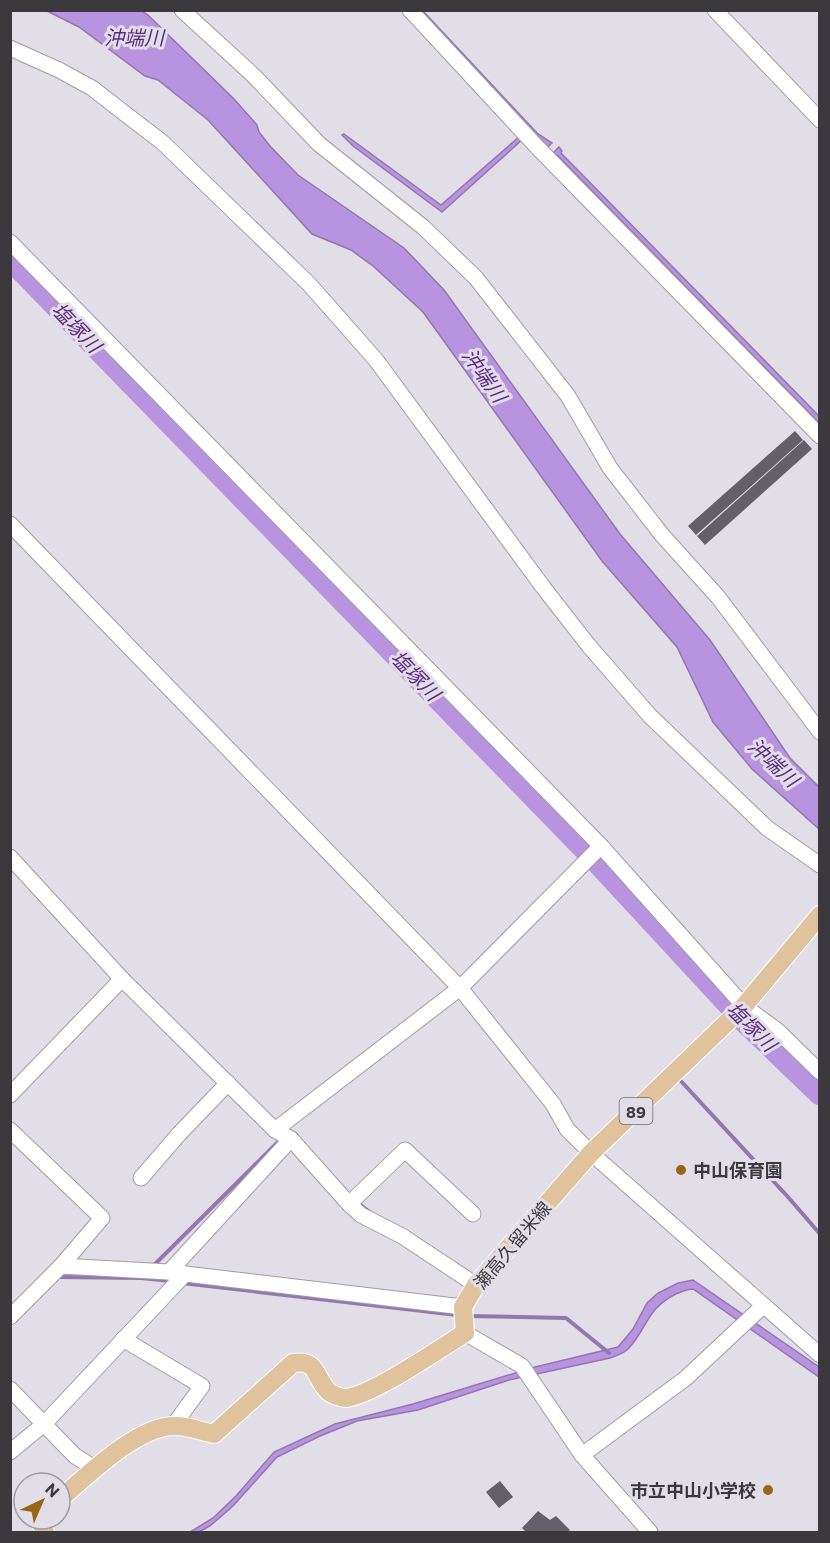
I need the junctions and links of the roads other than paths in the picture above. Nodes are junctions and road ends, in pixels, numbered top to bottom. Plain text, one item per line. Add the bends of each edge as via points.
1 (182, 10) edge
2 (410, 10) edge
3 (715, 10) edge
4 (10, 48) edge
5 (819, 120) edge
6 (10, 242) edge
7 (819, 436) edge
8 (10, 524) edge
9 (819, 732) edge
10 (601, 846) junction
11 (10, 857) edge
12 (819, 865) edge
13 (819, 915) edge
14 (122, 979) junction
15 (460, 988) junction
16 (744, 1006) junction
17 (819, 1072) edge
18 (228, 1083) junction
19 (10, 1095) edge
20 (10, 1130) edge
21 (275, 1130) junction
22 (291, 1138) junction
23 (591, 1153) junction
24 (141, 1178) dead end
25 (349, 1204) junction
26 (473, 1214) dead end
27 (61, 1266) junction
28 (177, 1273) junction
29 (476, 1285) junction
30 (763, 1306) junction
31 (10, 1317) edge
32 (464, 1319) junction
33 (123, 1339) junction
34 (819, 1355) edge
35 (10, 1389) edge
36 (44, 1424) junction
37 (173, 1426) junction
38 (10, 1452) edge
39 (582, 1455) junction
40 (96, 1469) junction
41 (72, 1489) edge
42 (650, 1533) edge

1 - 9 street via 253,75 319,144 423,227 476,278 568,396 610,468 662,535 718,597
2 - 7 street via 538,148
3 - 5 street
4 - 12 street via 92,88 162,142 309,284 376,360 589,646 650,716 767,828
6 - 10 street
8 - 15 street
10 - 15 street
10 - 16 street
11 - 14 street
13 - 16 main road, 瀬高久留米線 / 89
14 - 18 street
14 - 19 street
15 - 21 street
15 - 23 street via 553,1104 567,1129
16 - 17 street via 778,1031
16 - 23 main road, 瀬高久留米線 / 89
18 - 21 street
18 - 24 street
20 - 27 street via 102,1218
21 - 22 street
22 - 25 street
22 - 28 street
23 - 29 main road, 瀬高久留米線 / 89
23 - 30 street
25 - 26 street via 405,1150
25 - 29 street
27 - 28 street
27 - 31 street
28 - 32 street
28 - 33 street
29 - 32 main road, 瀬高久留米線 / 89
30 - 34 street
30 - 39 street via 686,1378
32 - 37 main road, 瀬高久留米線 / 89 via 371,1389 338,1397 310,1364 293,1363 214,1434
32 - 39 street via 526,1373
33 - 36 street
33 - 37 street via 202,1386
35 - 36 street
36 - 38 street
36 - 40 street via 75,1456
37 - 40 main road via 123,1447
39 - 42 street
40 - 41 main road

